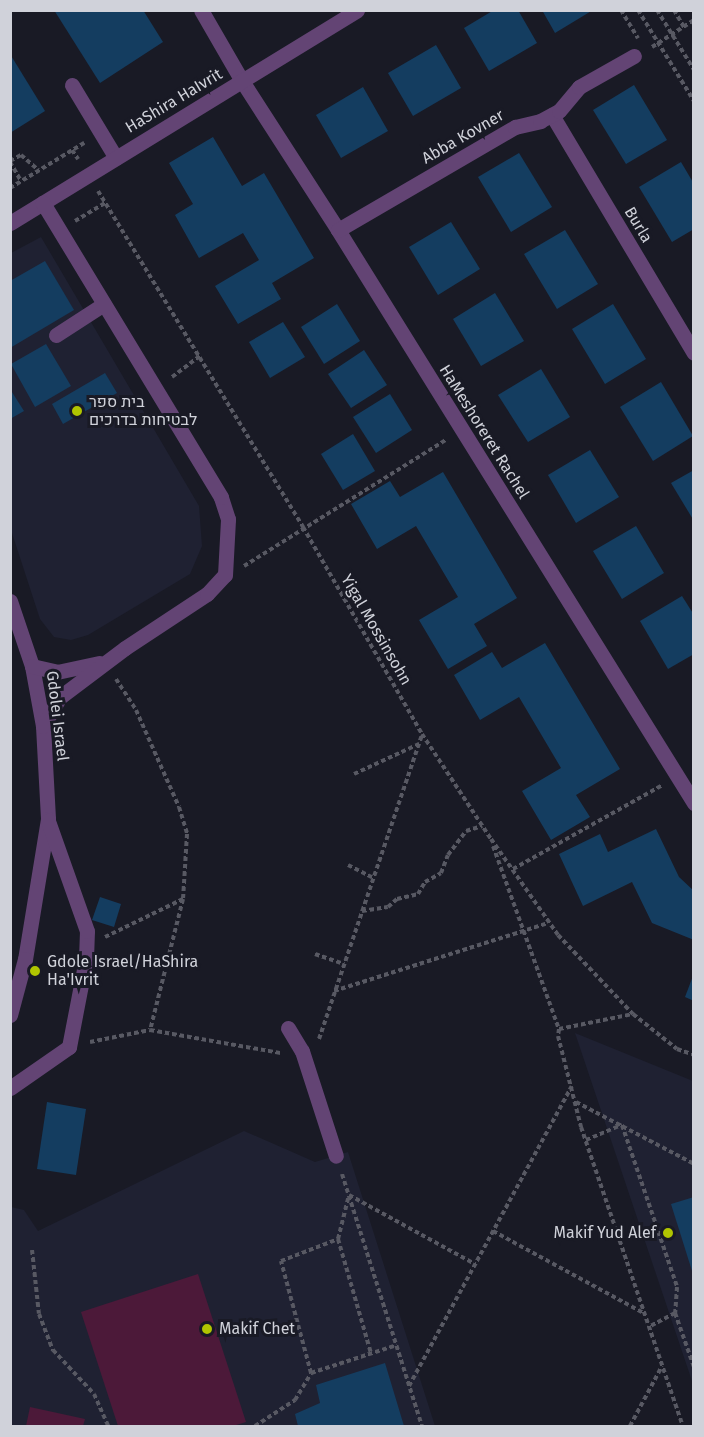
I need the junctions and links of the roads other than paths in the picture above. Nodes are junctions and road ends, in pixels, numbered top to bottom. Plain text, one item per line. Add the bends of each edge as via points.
1 (201, 10) edge
2 (357, 10) edge
3 (640, 53) road end
4 (242, 81) junction
5 (72, 85) dead end
6 (552, 115) junction
7 (116, 158) junction
8 (43, 203) junction
9 (10, 223) edge
10 (338, 230) junction
11 (104, 304) junction
12 (56, 335) dead end
13 (693, 353) edge
14 (10, 602) edge
15 (105, 662) junction
16 (32, 666) junction
17 (43, 726) junction
18 (693, 803) edge
19 (48, 819) junction
20 (10, 1016) edge
21 (288, 1028) dead end
22 (10, 1088) edge
23 (336, 1156) road end

1 - 4 street, HaMeshoreret Rachel
2 - 4 street, HaShira HaIvrit
3 - 6 street, Abba Kovner via 579,87
4 - 7 street, HaShira HaIvrit
4 - 10 street, HaMeshoreret Rachel
5 - 7 street
6 - 10 street, Abba Kovner via 515,127
6 - 13 street, Burla
7 - 8 street, HaShira HaIvrit
8 - 9 street, HaShira HaIvrit
8 - 11 street
10 - 18 street, HaMeshoreret Rachel
11 - 12 street
11 - 15 street via 221,497 228,519 225,575 207,594
14 - 16 street, Gdolei Israel
15 - 16 street via 57,672
15 - 17 street via 60,698
16 - 17 street, Gdolei Israel
17 - 19 street, Gdolei Israel
19 - 20 street, Gdolei Israel via 25,959
19 - 22 street via 87,931 86,959 69,1047
21 - 23 street via 306,1064

